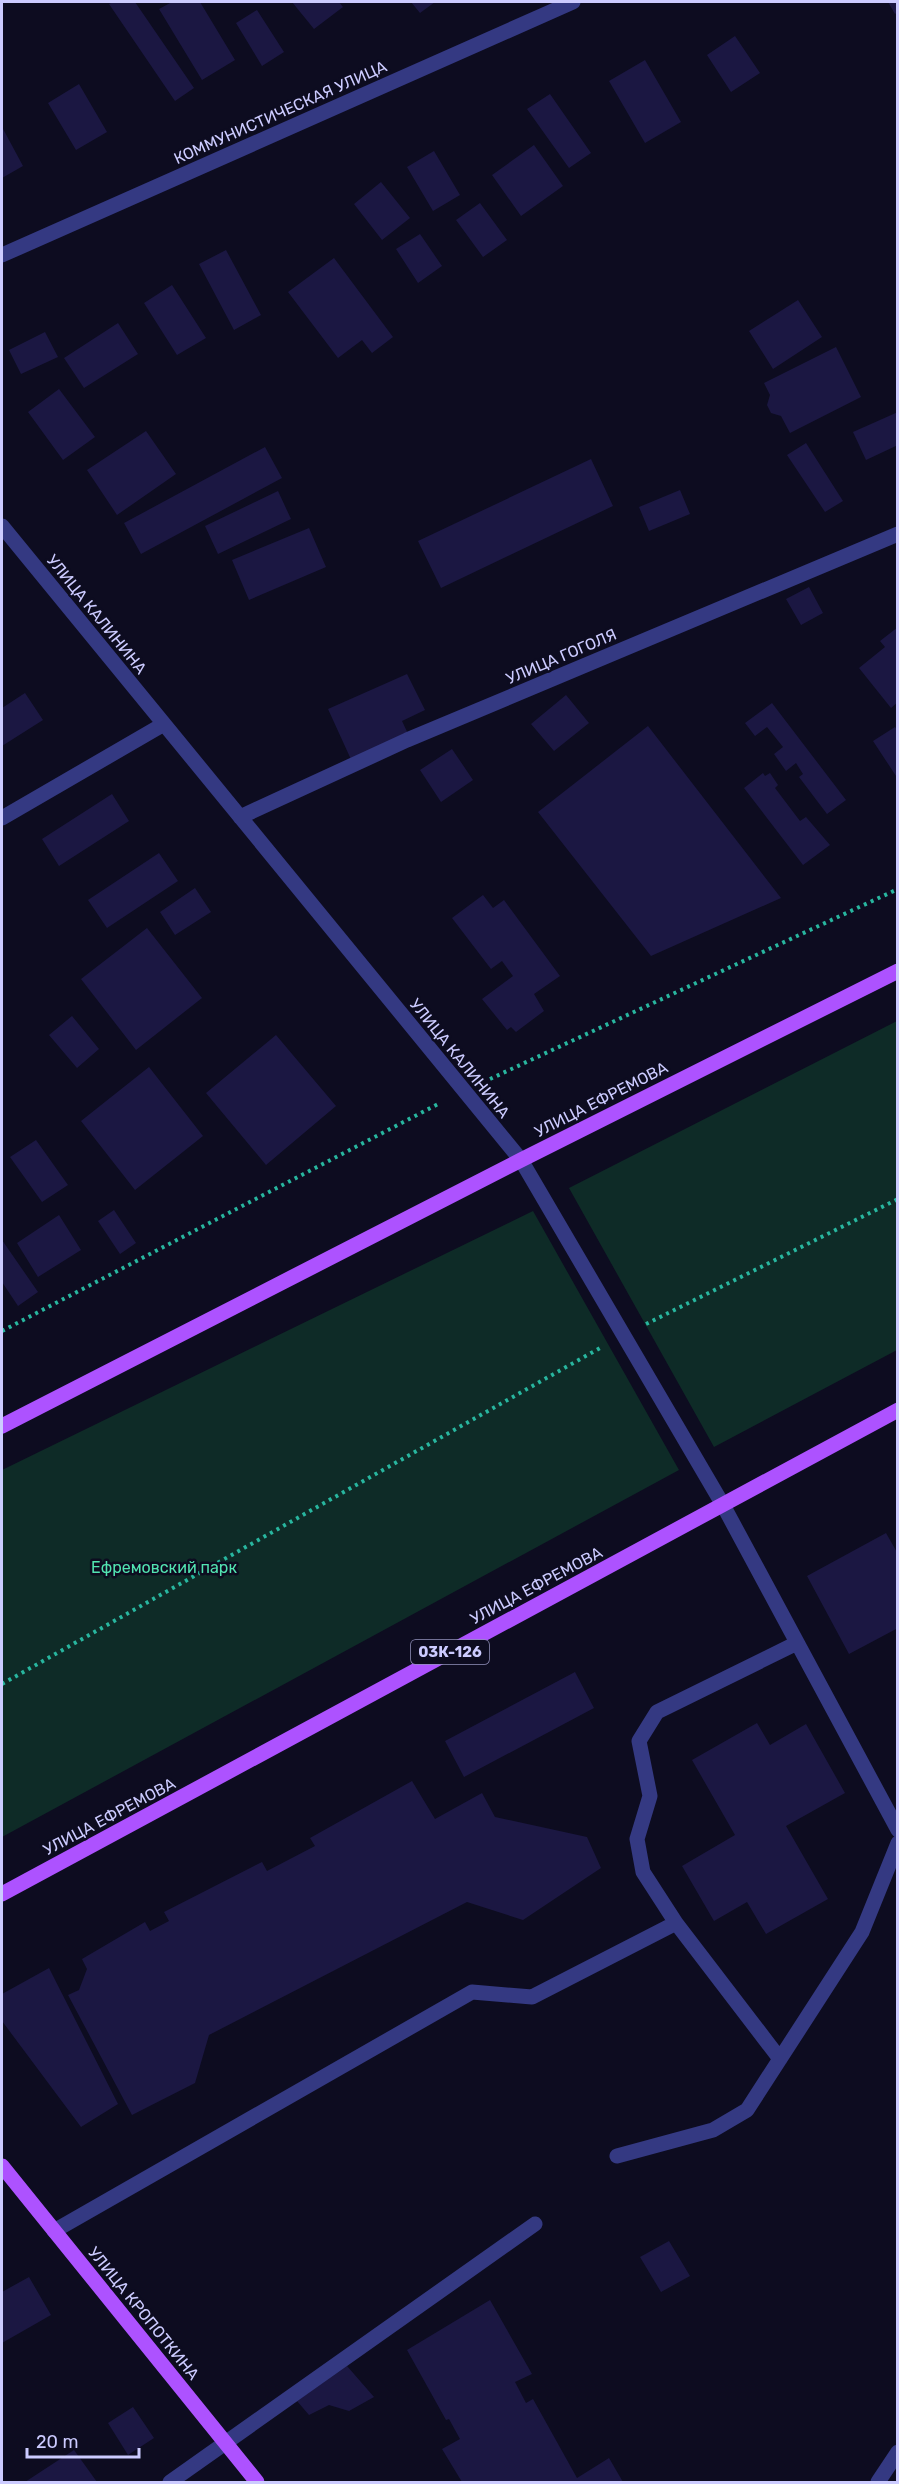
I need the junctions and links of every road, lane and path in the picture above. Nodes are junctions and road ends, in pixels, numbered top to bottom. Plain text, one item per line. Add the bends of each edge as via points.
1 (573, 2) edge
2 (2, 255) edge
3 (2, 526) edge
4 (897, 534) edge
5 (164, 724) junction
6 (240, 817) junction
7 (2, 818) edge
8 (897, 971) edge
9 (521, 1160) junction
10 (897, 1199) edge
11 (623, 1335) junction
12 (897, 1410) edge
13 (2, 1426) edge
14 (723, 1505) junction
15 (797, 1643) junction
16 (2, 1684) edge
17 (897, 1830) edge
18 (897, 1844) edge
19 (2, 1894) edge
20 (676, 1923) junction
21 (780, 2059) junction
22 (617, 2156) dead end
23 (2, 2166) edge
24 (535, 2224) dead end
25 (54, 2231) junction
26 (226, 2443) junction
27 (897, 2452) edge
28 (170, 2482) edge
29 (257, 2482) edge
30 (878, 2482) edge

1 - 2 street, КОММУНИСТИЧЕСКАЯ УЛИЦА
3 - 5 street, УЛИЦА КАЛИНИНА
4 - 6 street, УЛИЦА ГОГОЛЯ via 407,740
5 - 6 street, УЛИЦА КАЛИНИНА
5 - 7 street
6 - 9 street, УЛИЦА КАЛИНИНА
8 - 9 main road, УЛИЦА ЕФРЕМОВА
9 - 11 street, УЛИЦА КАЛИНИНА
9 - 13 main road, УЛИЦА ЕФРЕМОВА
10 - 11 path
11 - 14 street, УЛИЦА КАЛИНИНА
11 - 16 path
12 - 14 main road, УЛИЦА ЕФРЕМОВА / 03К-126
14 - 15 street, УЛИЦА КАЛИНИНА
14 - 19 main road, УЛИЦА ЕФРЕМОВА / 03К-126
15 - 17 street, УЛИЦА КАЛИНИНА
15 - 20 street via 657,1712 639,1741 650,1796 637,1839 643,1872
18 - 21 street via 861,1932
20 - 21 street
20 - 25 street via 532,1997 472,1992
21 - 22 street via 747,2110 713,2130
23 - 25 main road, УЛИЦА КРОПОТКИНА
24 - 26 street
25 - 26 main road, УЛИЦА КРОПОТКИНА
26 - 28 street
26 - 29 main road, УЛИЦА КРОПОТКИНА
27 - 30 street

